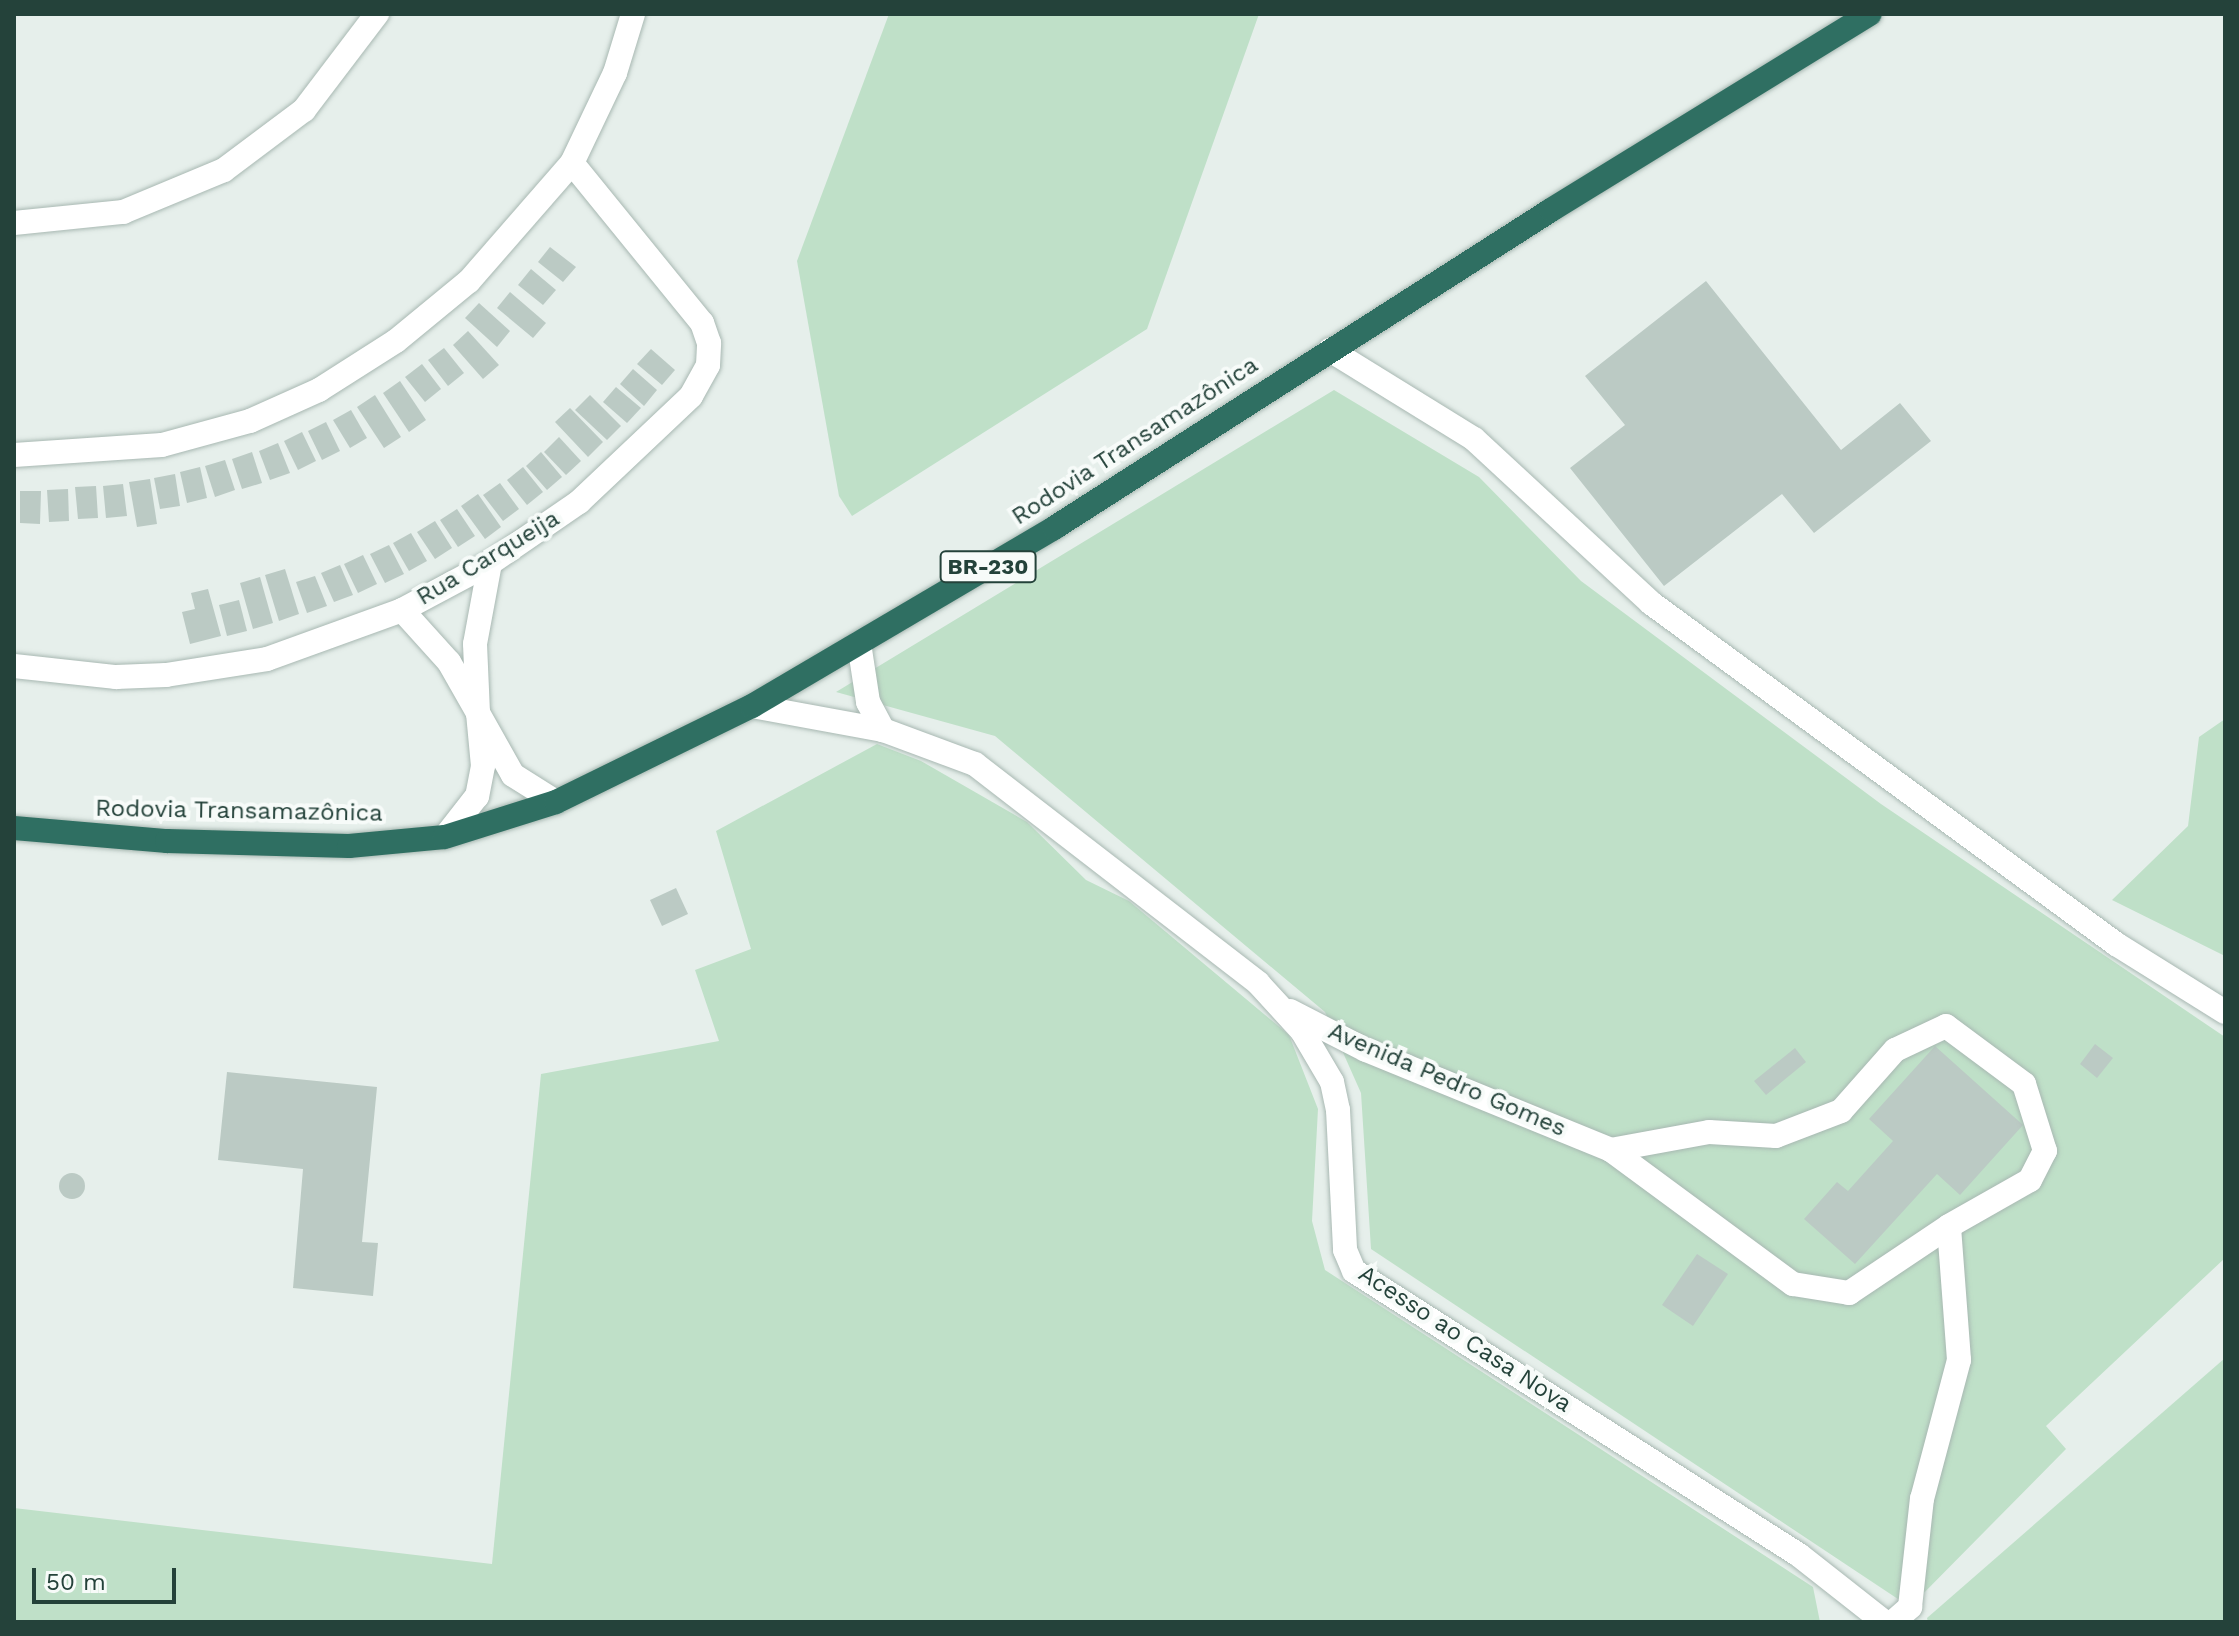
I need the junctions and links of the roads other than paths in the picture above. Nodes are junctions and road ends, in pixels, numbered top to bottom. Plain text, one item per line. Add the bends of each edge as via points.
1 (377, 14) edge
2 (633, 14) edge
3 (1870, 14) edge
4 (572, 163) junction
5 (14, 223) edge
6 (1330, 350) junction
7 (14, 455) edge
8 (490, 563) junction
9 (402, 610) junction
10 (859, 643) junction
11 (14, 666) edge
12 (752, 706) junction
13 (478, 713) junction
14 (883, 730) junction
15 (556, 802) junction
16 (14, 828) edge
17 (445, 837) junction
18 (1284, 1008) junction
19 (2225, 1012) edge
20 (1611, 1150) junction
21 (1949, 1226) junction
22 (1884, 1622) edge
23 (1893, 1622) edge

1 - 5 street via 304,110 224,170 123,212
2 - 4 street via 615,73
3 - 6 highway, Rodovia Transamazônica / BR-230
4 - 7 street via 469,281 396,341 319,390 250,421 162,445
4 - 8 street, Rua Carqueija via 702,323 709,343 708,365 702,381 673,416 579,502
6 - 10 highway, Rodovia Transamazônica / BR-230 via 1054,528
6 - 19 street via 1474,439 1651,603 2104,935
8 - 9 street, Rua Carqueija
8 - 13 street via 474,654
9 - 11 street, Rua Carqueija via 267,659 217,668 116,677
9 - 13 street via 449,662
10 - 12 highway, Rodovia Transamazônica / BR-230
10 - 14 street via 868,702
12 - 14 street, Acesso ao Casa Nova
12 - 15 highway, Rodovia Transamazônica / BR-230
13 - 15 street via 513,775
13 - 17 street via 483,766 477,796
14 - 18 street, Acesso ao Casa Nova via 951,751 1002,782
15 - 17 highway, Rodovia Transamazônica / BR-230
16 - 17 highway, Rodovia Transamazônica / BR-230 via 144,840 318,845
18 - 20 street, Avenida Pedro Gomes via 1366,1050
18 - 22 street, Acesso ao Casa Nova via 1332,1082 1345,1250 1354,1271 1799,1555
20 - 21 street, Avenida Pedro Gomes via 1793,1284 1849,1293
20 - 21 street, Avenida Pedro Gomes via 1709,1132 1776,1136 1841,1111 1895,1050 1946,1026 2024,1084 2045,1151 2030,1180
21 - 23 street via 1959,1360 1922,1499 1910,1607

